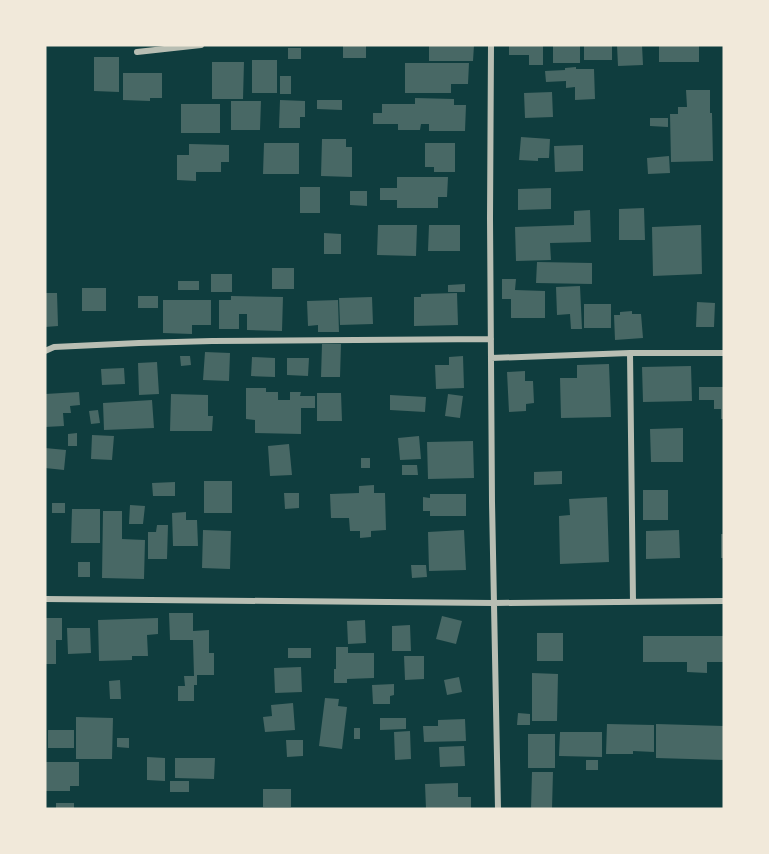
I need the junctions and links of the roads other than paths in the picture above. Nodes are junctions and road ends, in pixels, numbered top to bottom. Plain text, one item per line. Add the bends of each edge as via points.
1 (201, 45) edge
2 (491, 45) edge
3 (137, 52) dead end
4 (490, 339) junction
5 (45, 351) edge
6 (630, 353) junction
7 (724, 353) edge
8 (491, 358) junction
9 (45, 599) edge
10 (724, 601) edge
11 (633, 602) junction
12 (494, 603) junction
13 (498, 809) edge

1 - 3 street
2 - 4 street
4 - 5 street via 139,343 54,347
4 - 8 street
6 - 7 street
6 - 8 street
6 - 11 street
8 - 12 street
9 - 12 street
10 - 11 street
11 - 12 street
12 - 13 street

